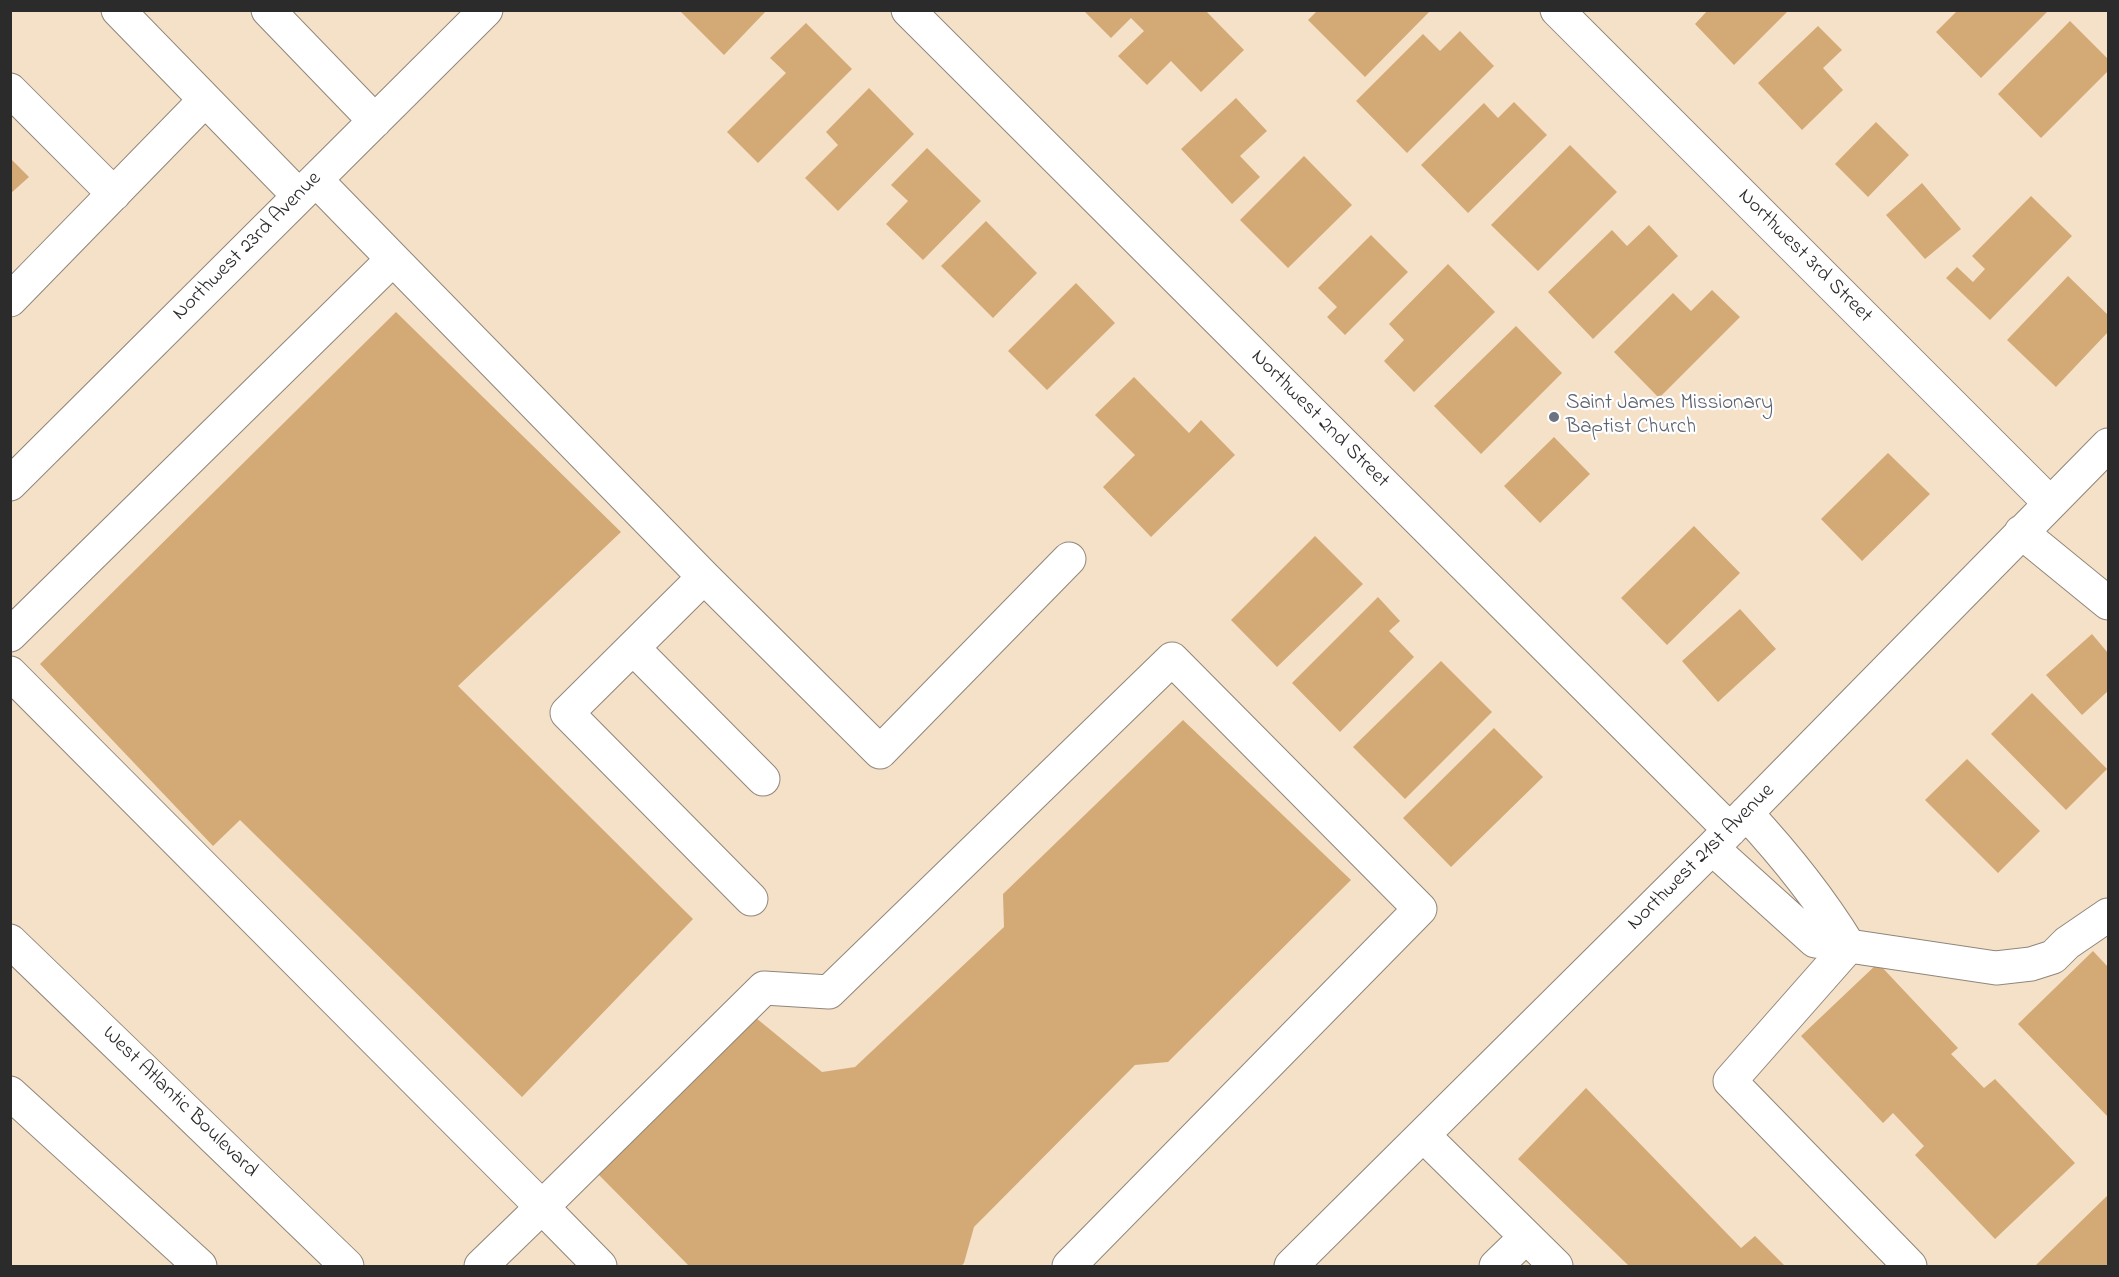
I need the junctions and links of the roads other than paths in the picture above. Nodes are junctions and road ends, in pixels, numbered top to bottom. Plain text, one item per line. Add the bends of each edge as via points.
1 (118, 10) edge
2 (268, 10) edge
3 (486, 10) edge
4 (908, 10) edge
5 (1557, 10) edge
6 (10, 90) edge
7 (205, 100) junction
8 (375, 121) junction
9 (307, 188) junction
10 (114, 194) junction
11 (393, 259) junction
12 (10, 300) edge
13 (2109, 445) edge
14 (10, 484) edge
15 (2050, 503) junction
16 (2021, 532) junction
17 (1069, 559) dead end
18 (704, 577) junction
19 (2109, 603) edge
20 (10, 635) edge
21 (633, 648) junction
22 (10, 674) edge
23 (763, 779) dead end
24 (1729, 830) junction
25 (751, 899) dead end
26 (2109, 915) edge
27 (10, 941) edge
28 (1849, 946) junction
29 (10, 1094) edge
30 (1423, 1135) junction
31 (542, 1207) junction
32 (1526, 1237) junction
33 (200, 1266) edge
34 (347, 1266) edge
35 (481, 1266) edge
36 (600, 1266) edge
37 (1069, 1266) edge
38 (1291, 1266) edge
39 (1496, 1266) edge
40 (1556, 1266) edge
41 (1910, 1266) edge

1 - 7 street
2 - 8 street
3 - 8 street, Northwest 23rd Avenue
4 - 24 street, Northwest 2nd Street
5 - 15 street, Northwest 3rd Street
6 - 10 street
7 - 9 street
7 - 10 street
8 - 9 street, Northwest 23rd Avenue
9 - 11 street
9 - 14 street, Northwest 23rd Avenue
10 - 12 street
11 - 18 street
11 - 20 street
13 - 15 street, Northwest 21st Avenue
15 - 16 street, Northwest 21st Avenue
16 - 19 street
16 - 24 street, Northwest 21st Avenue
17 - 18 street via 880,752
18 - 21 street
21 - 23 street
21 - 25 street via 567,713
22 - 31 street
24 - 28 street via 1791,862
24 - 28 street via 1815,941
24 - 30 street, Northwest 21st Avenue
26 - 28 street via 2053,957 2020,966 1996,968
27 - 34 street, West Atlantic Boulevard
28 - 41 street via 1730,1082
29 - 33 street
30 - 32 street
30 - 38 street, Northwest 21st Avenue
31 - 35 street
31 - 36 street
31 - 37 street via 764,988 829,992 1172,659 1420,909
32 - 39 street
32 - 40 street

